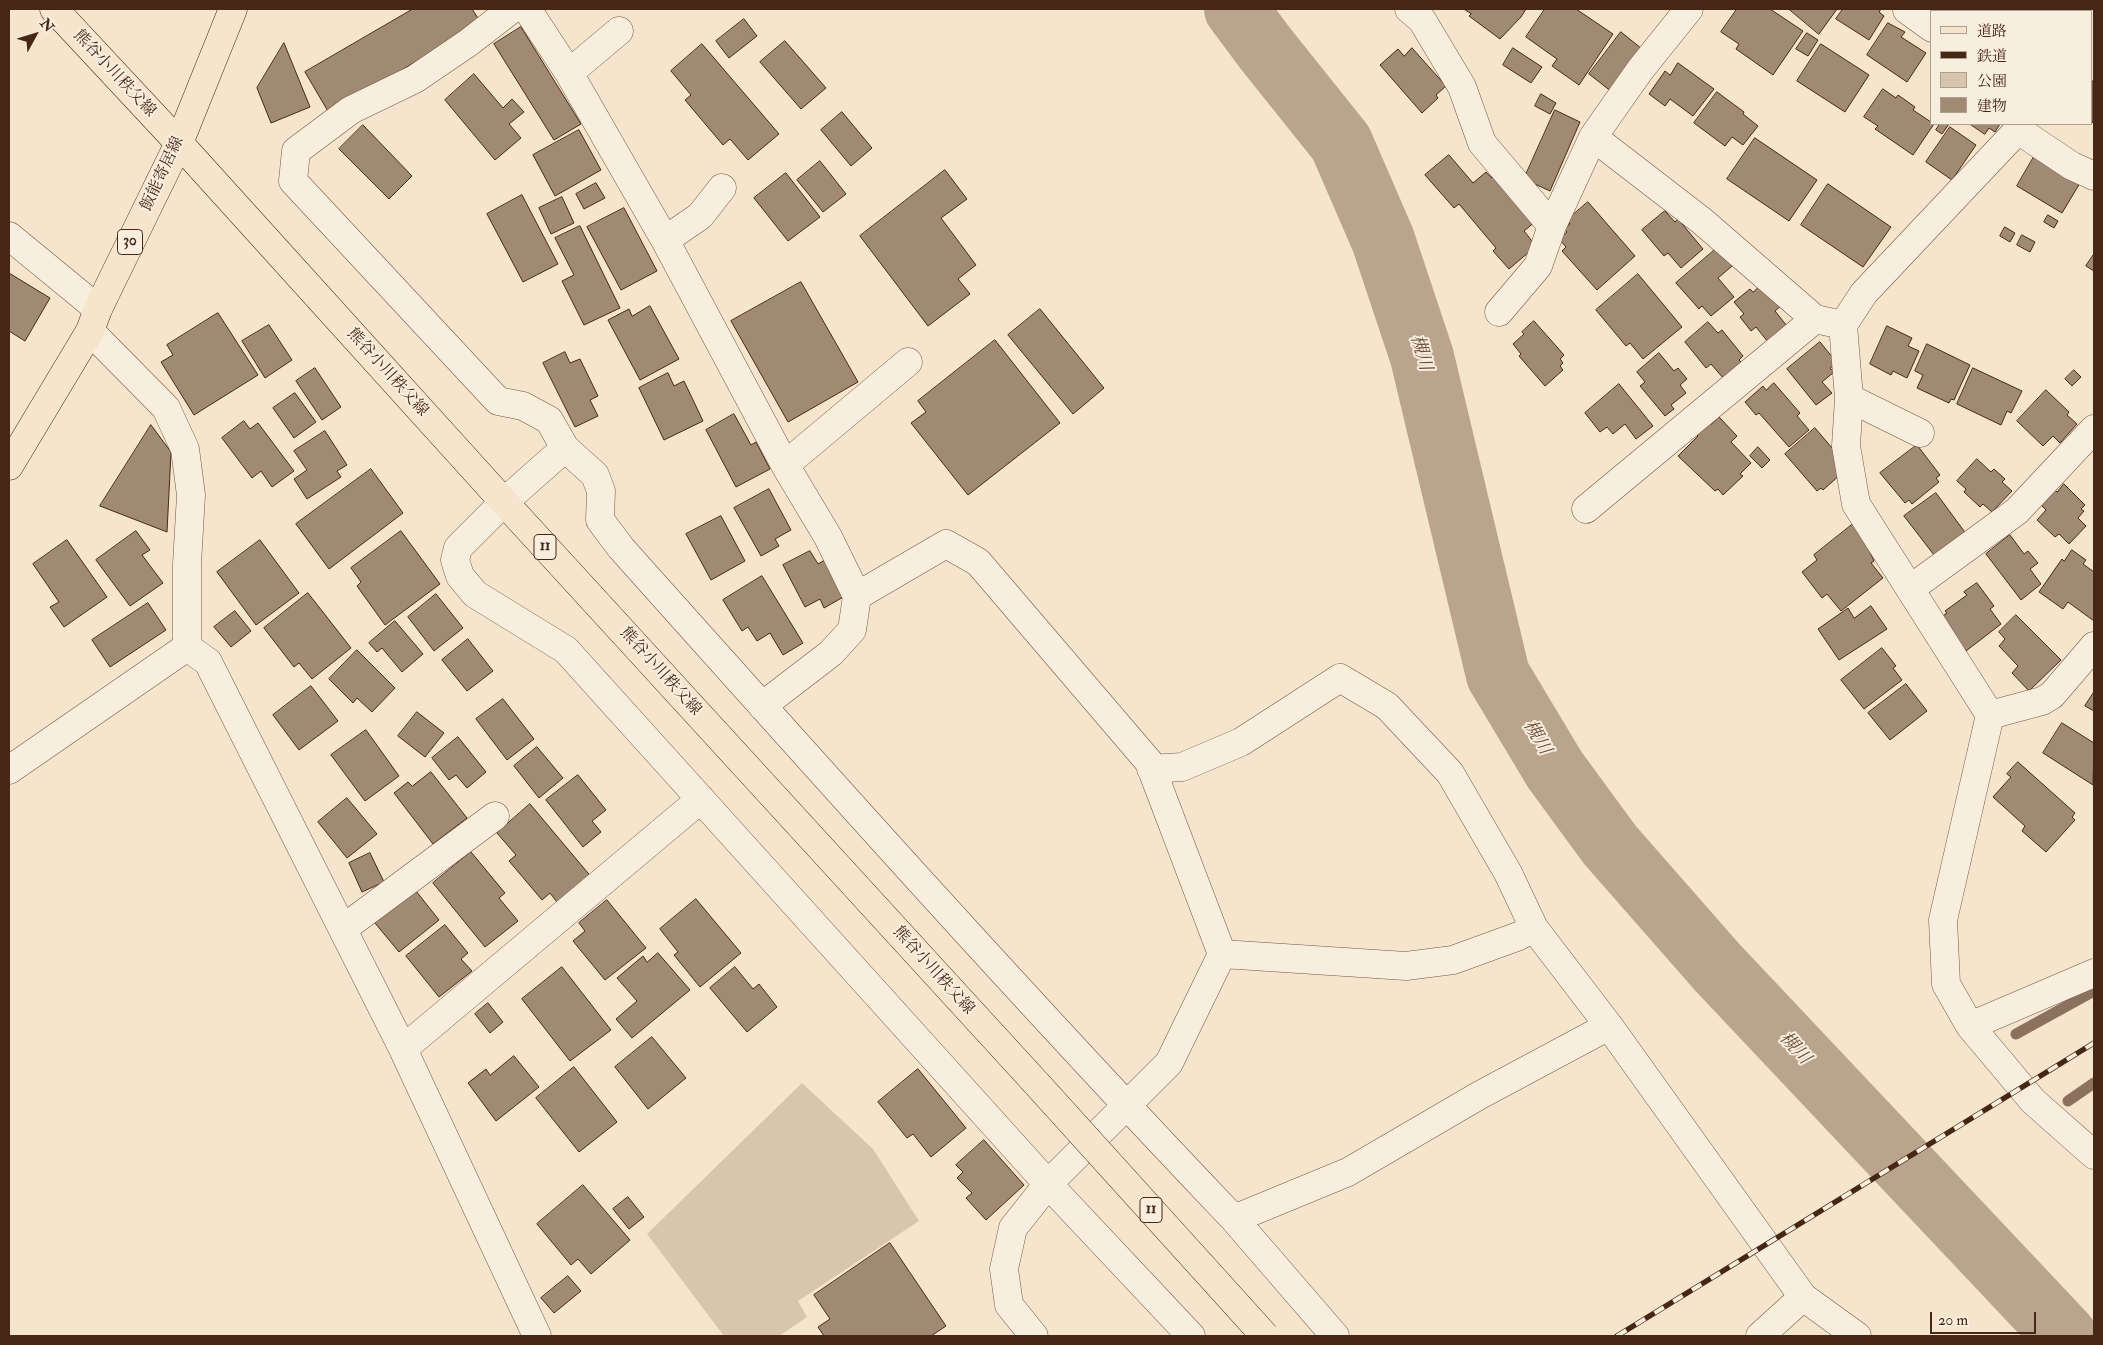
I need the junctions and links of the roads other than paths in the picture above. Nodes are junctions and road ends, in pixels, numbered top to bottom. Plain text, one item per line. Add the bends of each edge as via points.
1 (54, 9) edge
2 (233, 9) edge
3 (512, 9) edge
4 (526, 9) edge
5 (1409, 9) edge
6 (1689, 9) edge
7 (1906, 10) dead end
8 (1930, 27) edge
9 (620, 31) dead end
10 (569, 73) junction
11 (2019, 127) edge
12 (1593, 137) junction
13 (179, 142) junction
14 (2094, 176) edge
15 (722, 188) dead end
16 (1552, 226) junction
17 (9, 236) edge
18 (664, 240) junction
19 (1499, 312) dead end
20 (1815, 319) junction
21 (94, 320) junction
22 (1843, 325) junction
23 (908, 362) dead end
24 (1849, 398) junction
25 (2094, 429) edge
26 (1920, 433) dead end
27 (565, 448) junction
28 (785, 465) junction
29 (9, 466) edge
30 (504, 502) junction
31 (1586, 510) dead end
32 (1910, 589) junction
33 (858, 596) junction
34 (2094, 646) edge
35 (187, 647) junction
36 (762, 706) junction
37 (1990, 715) junction
38 (1151, 769) junction
39 (9, 770) edge
40 (701, 799) junction
41 (495, 816) dead end
42 (344, 928) junction
43 (1534, 928) junction
44 (1222, 954) junction
45 (2094, 973) edge
46 (1609, 1026) junction
47 (1970, 1026) junction
48 (403, 1049) junction
49 (1126, 1105) junction
50 (2094, 1155) edge
51 (1048, 1184) junction
52 (1234, 1219) junction
53 (1803, 1297) junction
54 (537, 1336) edge
55 (1034, 1336) edge
56 (1191, 1336) edge
57 (1265, 1336) edge
58 (1335, 1336) edge
59 (1760, 1336) edge
60 (1857, 1336) edge

1 - 13 main road, 熊谷小川秩父線 / 11
2 - 13 main road, 飯能寄居線 / 30
3 - 27 street via 415,79 351,110 296,151 293,181 498,401 523,406 549,420
4 - 10 street
5 - 16 street via 1422,20 1462,87 1482,143
6 - 12 street via 1640,70
7 - 8 street
9 - 10 street
10 - 18 street
11 - 14 street via 2072,166
11 - 22 street via 1864,293
12 - 16 street
12 - 20 street via 1702,221
13 - 21 main road, 飯能寄居線 / 30
13 - 30 main road, 熊谷小川秩父線 / 11
15 - 18 street via 700,216
16 - 19 street via 1538,266
17 - 21 street
18 - 28 street
20 - 22 street
20 - 31 street
21 - 29 main road, 飯能寄居線 / 30
21 - 35 street via 166,408 185,449 192,495 187,564
22 - 24 street
23 - 28 street
24 - 26 street
24 - 32 street via 1846,446 1856,504
25 - 32 street via 2016,511
27 - 30 street
27 - 36 street via 595,474 601,491 600,520 621,548
28 - 33 street via 828,537
30 - 40 street via 458,548 455,560 460,576 475,594 566,650
30 - 57 main road, 熊谷小川秩父線 / 11, bridge
32 - 37 street
33 - 36 street via 852,630 831,653
33 - 38 street via 946,544 978,562 1149,762
34 - 37 street via 2052,695 2042,701
35 - 39 street
35 - 42 street via 208,662
36 - 49 street
37 - 47 street via 1943,920 1946,984
38 - 43 street via 1182,767 1241,742 1340,678 1387,706 1450,772 1508,873
38 - 44 street
40 - 48 street
40 - 51 street
41 - 42 street
42 - 48 street
43 - 44 street via 1453,960 1406,966
43 - 46 street
44 - 49 street via 1169,1063
45 - 47 street
46 - 52 street via 1480,1095 1348,1172
46 - 53 street
47 - 50 street via 2033,1101
48 - 54 street
49 - 51 street
49 - 52 street
51 - 55 street via 1013,1228 1004,1269 1009,1305
51 - 56 street
52 - 58 street
53 - 59 street
53 - 60 street

